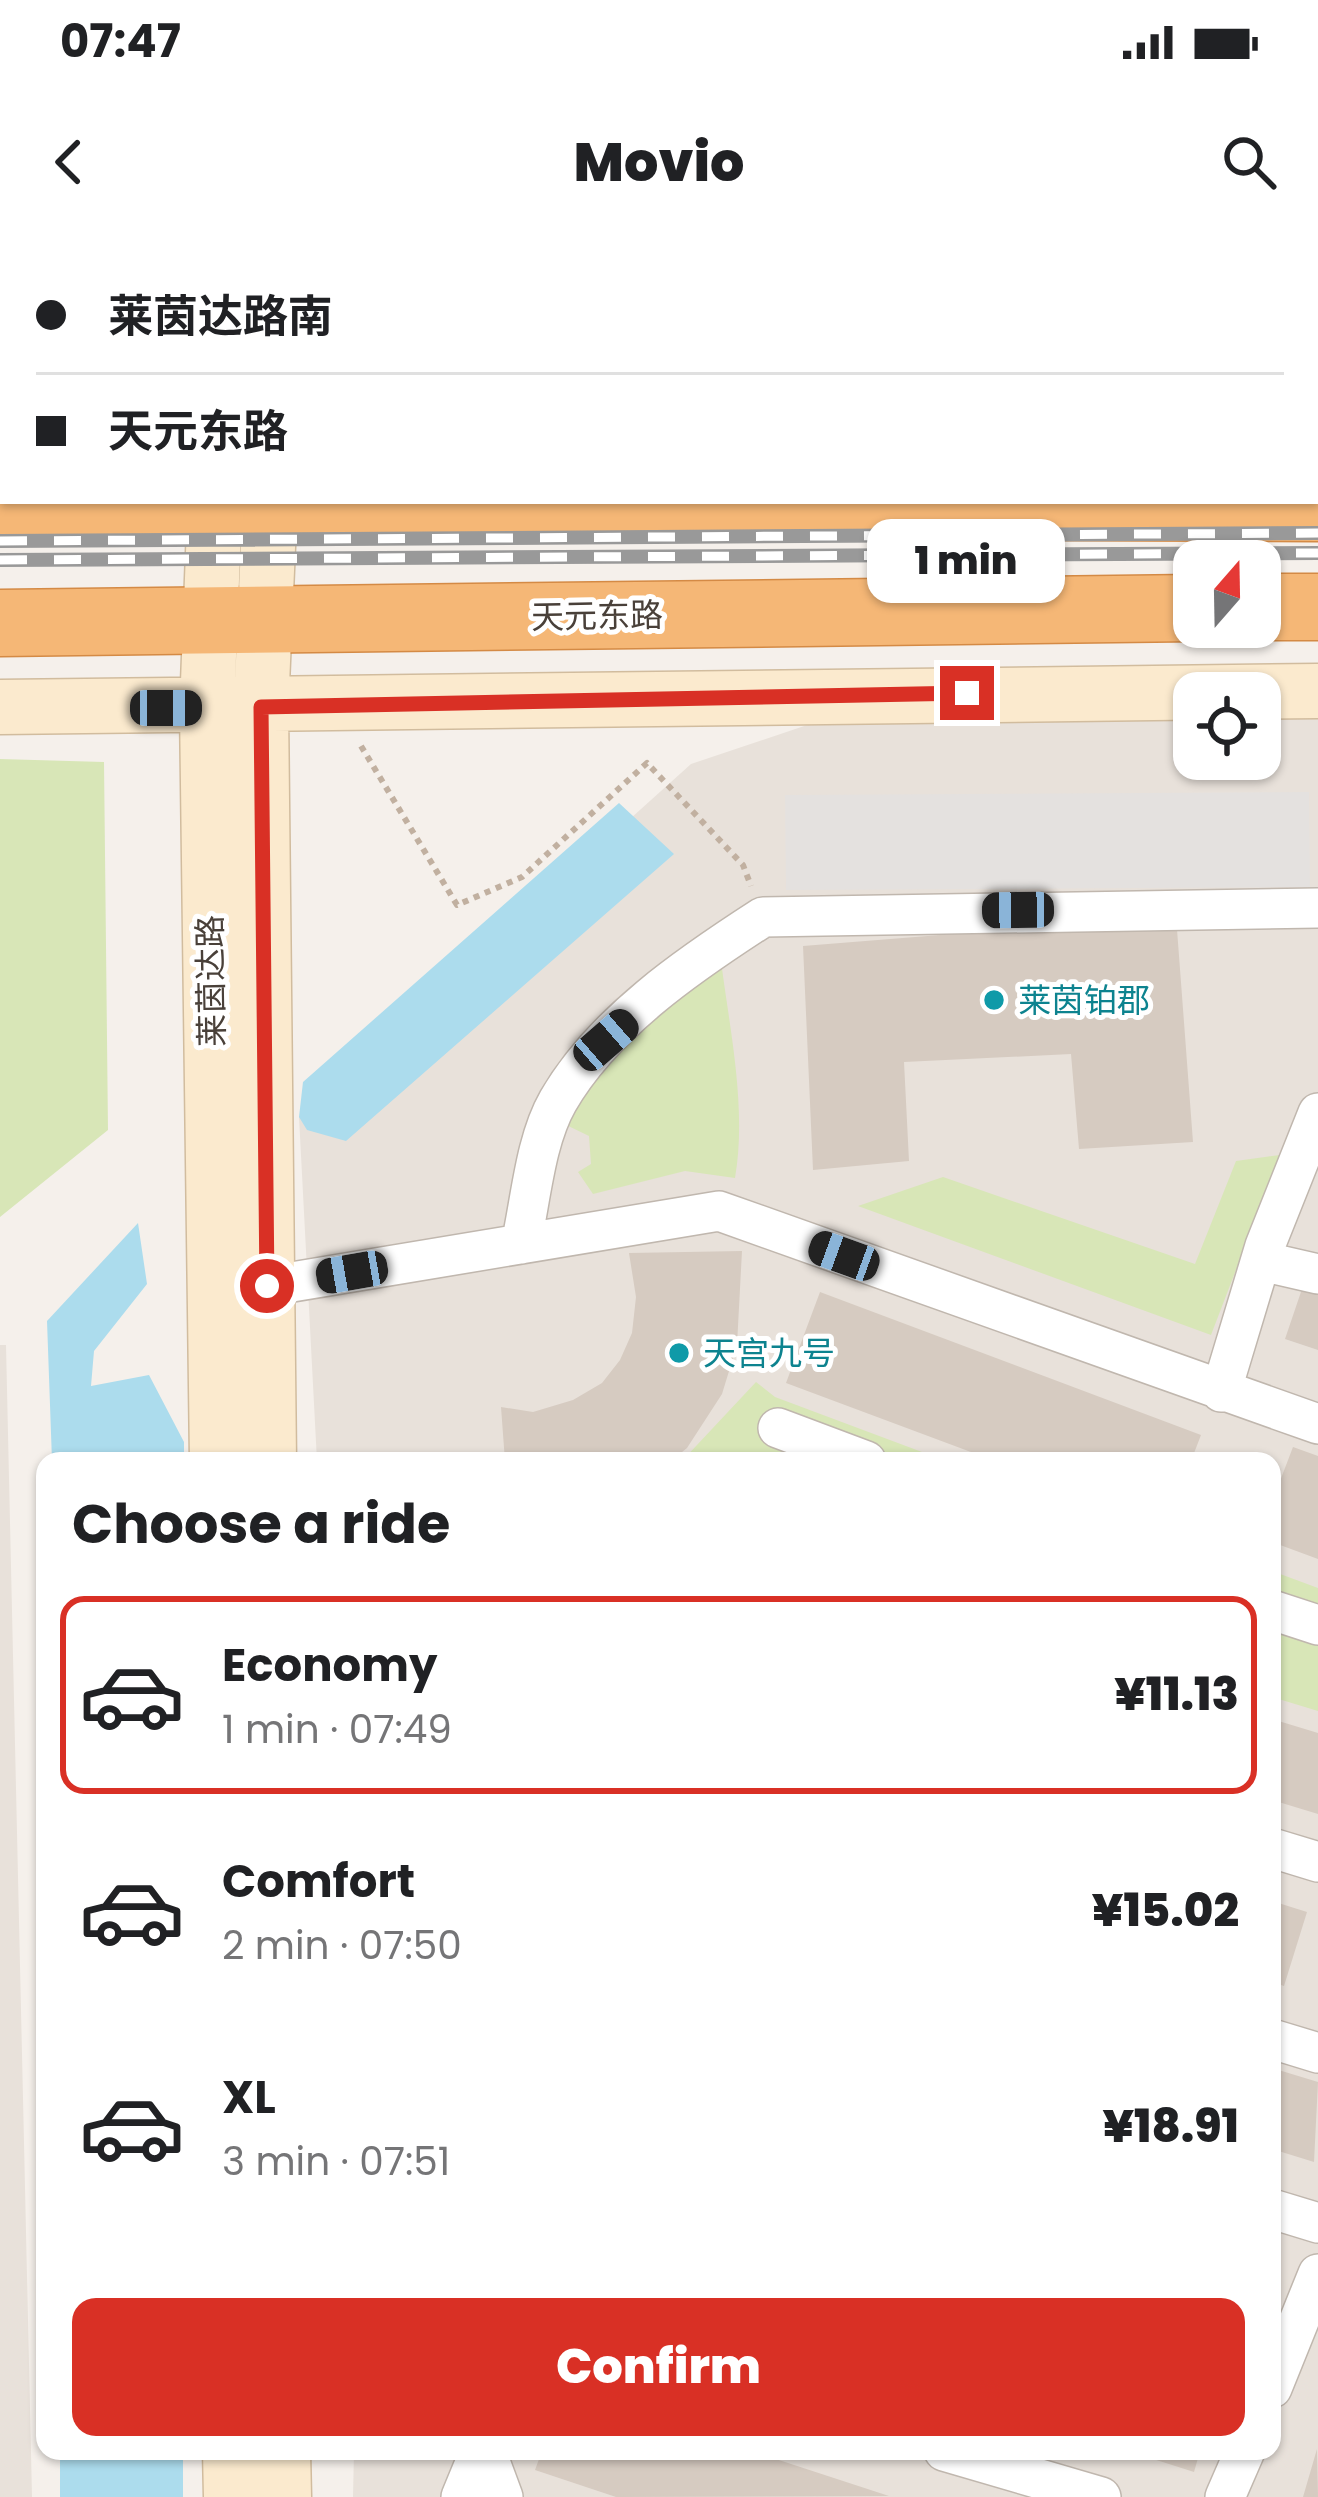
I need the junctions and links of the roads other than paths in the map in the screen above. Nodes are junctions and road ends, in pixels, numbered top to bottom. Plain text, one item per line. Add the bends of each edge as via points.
1 (216, 504) edge
2 (269, 504) edge
3 (619, 504) edge
4 (1318, 508) edge
5 (1281, 607) edge
6 (1318, 607) edge
7 (1173, 608) edge
8 (0, 623) edge
9 (237, 624) junction
10 (1318, 691) edge
11 (0, 707) edge
12 (261, 707) junction
13 (207, 708) junction
14 (1318, 908) edge
15 (1318, 1113) edge
16 (521, 1244) junction
17 (1261, 1261) junction
18 (1318, 1274) edge
19 (241, 1291) junction
20 (1221, 1392) junction
21 (1318, 1424) edge
22 (778, 1428) dead end
23 (218, 1452) edge
24 (267, 1452) edge
25 (842, 1452) edge
26 (1281, 1613) edge
27 (1318, 1625) edge
28 (1281, 1851) edge
29 (1318, 1862) edge
30 (1281, 2042) edge
31 (1318, 2053) edge
32 (1281, 2213) edge
33 (1318, 2223) edge
34 (1318, 2275) edge
35 (1281, 2366) edge
36 (230, 2460) edge
37 (283, 2460) edge
38 (479, 2460) edge
39 (487, 2460) edge
40 (975, 2460) edge
41 (1241, 2460) edge
42 (231, 2497) edge
43 (284, 2497) edge
44 (461, 2497) edge
45 (503, 2497) edge
46 (1101, 2497) edge
47 (1225, 2497) edge

1 - 9 main road, 莱茵达路
2 - 9 main road
3 - 4 highway
5 - 6 highway
7 - 9 highway, 天元东路
8 - 9 highway, 天元东路
9 - 12 main road
9 - 13 main road, 莱茵达路
10 - 12 main road
11 - 13 main road
12 - 13 main road
12 - 19 main road
13 - 19 main road, 莱茵达路
14 - 16 street via 763,917 700,958 606,1040 557,1102
15 - 17 street
16 - 19 street
16 - 20 street via 719,1211
17 - 18 street
17 - 20 street
19 - 23 main road, 莱茵达路
19 - 24 main road
20 - 21 street
22 - 25 street
26 - 27 street
28 - 29 street
30 - 31 street
32 - 33 street
34 - 35 street
36 - 42 main road
37 - 43 main road
38 - 44 street
39 - 45 street
40 - 46 street
41 - 47 street

